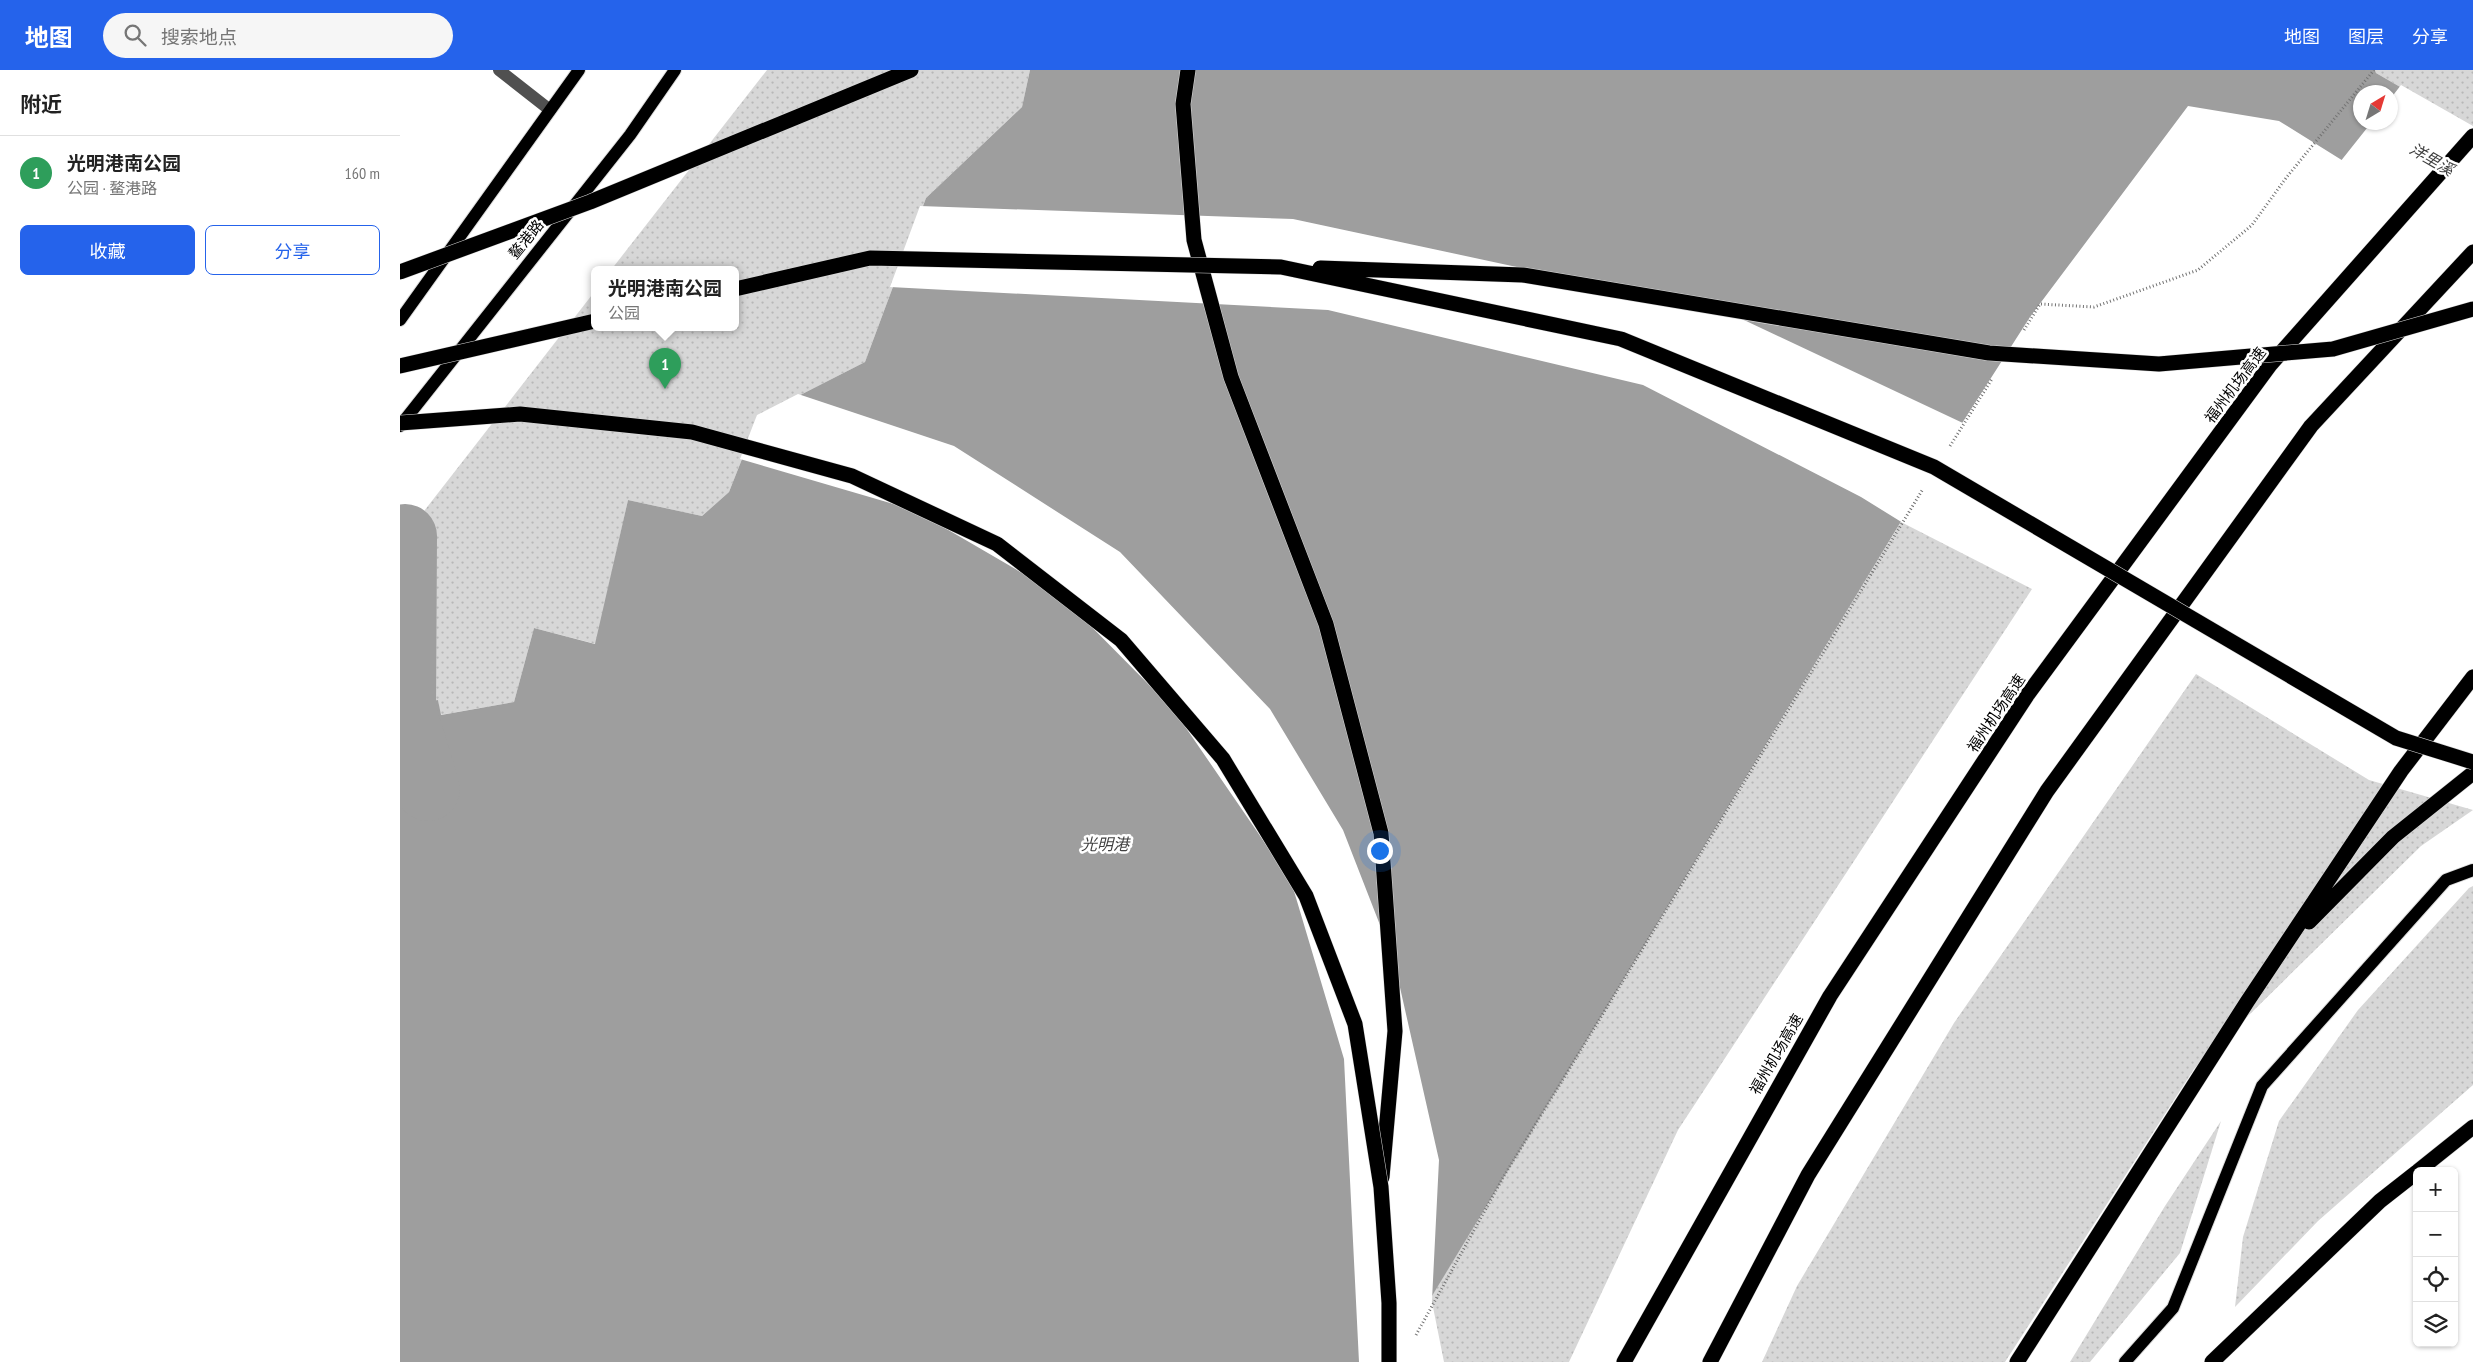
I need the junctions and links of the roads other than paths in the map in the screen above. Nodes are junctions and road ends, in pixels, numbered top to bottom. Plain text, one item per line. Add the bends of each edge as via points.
1 (499, 70) edge
2 (579, 70) edge
3 (675, 70) edge
4 (911, 70) edge
5 (1188, 70) edge
6 (550, 110) junction
7 (2473, 136) edge
8 (2473, 252) edge
9 (1281, 267) junction
10 (400, 272) edge
11 (739, 288) edge
12 (2473, 309) edge
13 (400, 320) edge
14 (591, 322) edge
15 (400, 366) edge
16 (400, 424) edge
17 (2473, 677) edge
18 (2473, 762) edge
19 (2473, 773) edge
20 (2473, 870) edge
21 (2247, 1002) junction
22 (2473, 1127) edge
23 (2423, 1167) edge
24 (2413, 1175) edge
25 (1381, 1187) junction
26 (1389, 1362) edge
27 (1624, 1362) edge
28 (1710, 1362) edge
29 (2016, 1362) edge
30 (2125, 1362) edge
31 (2212, 1362) edge

1 - 6 street
2 - 6 main road
3 - 16 main road, 鳌港路 via 630,135
4 - 10 highway, bridge via 590,202
5 - 25 highway, bridge via 1183,104 1194,240 1230,377 1326,624 1381,833 1395,1031
6 - 13 main road
7 - 27 highway, 福州机场高速, bridge via 2270,365 2028,694 1830,996
8 - 28 highway, bridge via 2311,426 2047,791 1808,1175
9 - 11 highway, bridge via 870,258
9 - 12 highway, bridge via 1523,275 1989,353 2159,364 2332,349
9 - 18 highway, bridge via 1621,339 1934,467 2396,738
14 - 15 highway, bridge
16 - 25 highway, bridge via 520,414 692,432 852,476 998,544 1121,640 1223,759 1306,896 1355,1024
17 - 21 highway via 2401,771
19 - 21 highway via 2393,837 2316,914
20 - 30 main road via 2446,880 2262,1086 2173,1308
21 - 29 highway
22 - 23 highway
24 - 31 highway via 2380,1201
25 - 26 highway, bridge via 1389,1302

